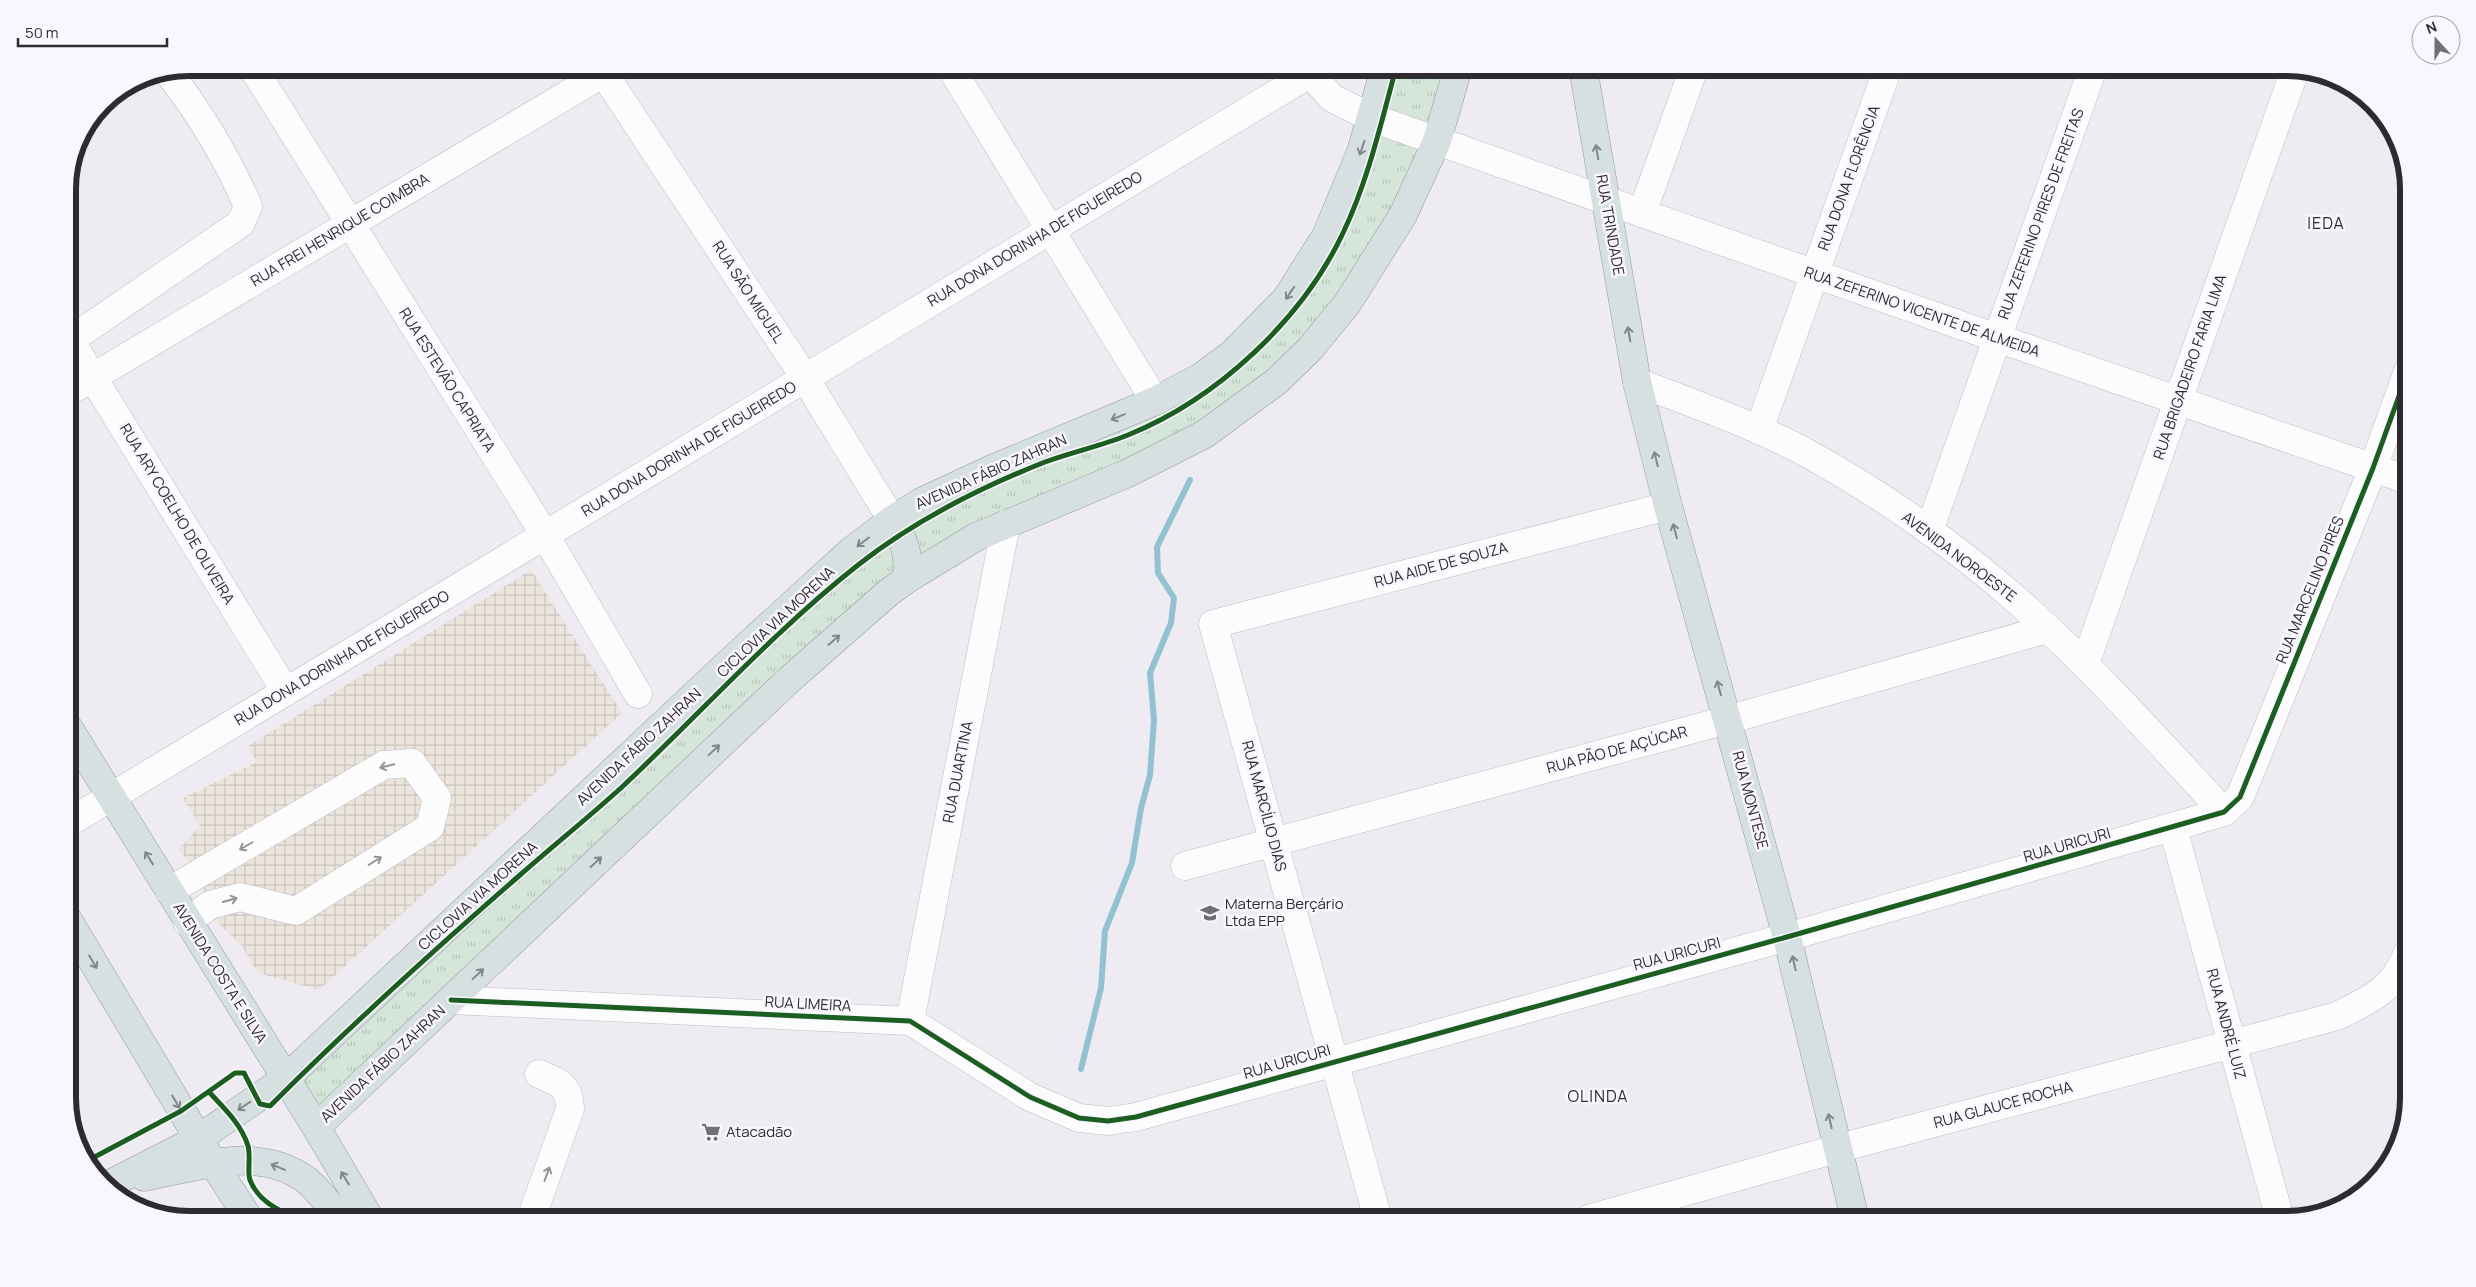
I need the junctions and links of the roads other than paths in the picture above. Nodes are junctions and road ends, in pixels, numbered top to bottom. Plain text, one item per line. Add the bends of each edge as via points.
1 (258, 76) edge
2 (593, 76) edge
3 (610, 76) edge
4 (956, 76) edge
5 (1299, 76) edge
6 (1312, 76) edge
7 (1383, 76) edge
8 (1456, 76) edge
9 (1584, 76) edge
10 (1691, 76) edge
11 (1885, 76) edge
12 (2090, 76) edge
13 (2293, 76) edge
14 (172, 77) edge
15 (1372, 118) junction
16 (1436, 141) junction
17 (1606, 200) junction
18 (1642, 214) junction
19 (349, 224) junction
20 (1051, 230) junction
21 (1814, 274) junction
22 (76, 334) edge
23 (1997, 338) junction
24 (76, 350) edge
25 (93, 377) junction
26 (805, 378) junction
27 (1637, 382) junction
28 (76, 387) edge
29 (2400, 393) edge
30 (1155, 400) junction
31 (2178, 400) junction
32 (1758, 430) junction
33 (2373, 468) junction
34 (2400, 477) edge
35 (1668, 506) junction
36 (892, 520) junction
37 (1006, 524) junction
38 (1929, 531) junction
39 (545, 535) junction
40 (907, 578) junction
41 (1213, 624) joint
42 (2047, 629) junction
43 (2085, 664) junction
44 (286, 692) junction
45 (638, 694) dead end
46 (1727, 720) junction
47 (76, 740) edge
48 (112, 797) junction
49 (2224, 812) junction
50 (76, 818) edge
51 (2173, 828) junction
52 (1274, 843) junction
53 (1185, 866) dead end
54 (169, 891) junction
55 (188, 922) junction
56 (76, 933) edge
57 (1788, 937) junction
58 (2400, 967) edge
59 (451, 1000) junction
60 (910, 1021) junction
61 (2232, 1045) junction
62 (1334, 1061) junction
63 (539, 1074) dead end
64 (285, 1078) junction
65 (316, 1127) junction
66 (198, 1139) junction
67 (1836, 1149) junction
68 (212, 1163) junction
69 (115, 1183) edge
70 (115, 1183) edge
71 (243, 1211) edge
72 (333, 1211) edge
73 (365, 1211) edge
74 (534, 1211) edge
75 (1376, 1211) edge
76 (1619, 1211) edge
77 (1853, 1211) edge
78 (2278, 1211) edge

1 - 19 street, RUA ESTEVÃO CAPRIATA
2 - 19 street, RUA FREI HENRIQUE COIMBRA
3 - 26 street, RUA SÃO MIGUEL
4 - 20 street
5 - 20 street, RUA DONA DORINHA DE FIGUEIREDO
6 - 15 street, RUA ZEFERINO VICENTE DE ALMEIDA via 1332,98
7 - 15 main road, AVENIDA FÁBIO ZAHRAN
8 - 16 main road, AVENIDA FÁBIO ZAHRAN
17 -> 9 main road, RUA TRINDADE
10 - 18 street
11 - 21 street, RUA DONA FLORÊNCIA
12 - 23 street, RUA ZEFERINO PIRES DE FREITAS
13 - 31 street, RUA BRIGADEIRO FARIA LIMA
14 - 22 street via 214,138 234,174 248,206 242,223
15 - 16 street, RUA ZEFERINO VICENTE DE ALMEIDA
15 -> 30 main road, AVENIDA FÁBIO ZAHRAN via 1326,236 1286,299 1232,354 1201,377
16 - 17 street, RUA ZEFERINO VICENTE DE ALMEIDA
16 - 37 main road, AVENIDA FÁBIO ZAHRAN via 1403,215 1376,262 1310,349 1276,381 1205,434 1126,474
17 - 18 street, RUA ZEFERINO VICENTE DE ALMEIDA
27 -> 17 main road, RUA TRINDADE
18 - 21 street, RUA ZEFERINO VICENTE DE ALMEIDA
19 - 25 street, RUA FREI HENRIQUE COIMBRA
19 - 39 street, RUA ESTEVÃO CAPRIATA
20 - 26 street, RUA DONA DORINHA DE FIGUEIREDO
20 - 30 street
21 - 23 street, RUA ZEFERINO VICENTE DE ALMEIDA
21 - 32 street, RUA DONA FLORÊNCIA
23 - 31 street, RUA ZEFERINO VICENTE DE ALMEIDA
23 - 38 street, RUA ZEFERINO PIRES DE FREITAS
24 - 25 street, RUA ARY COELHO DE OLIVEIRA
25 - 28 street, RUA FREI HENRIQUE COIMBRA
25 - 44 street, RUA ARY COELHO DE OLIVEIRA
26 - 36 street, RUA SÃO MIGUEL
26 - 39 street, RUA DONA DORINHA DE FIGUEIREDO
27 - 32 street, AVENIDA NOROESTE
35 -> 27 main road, RUA MONTESE
29 - 33 street, RUA MARCELINO PIRES
30 -> 36 main road, AVENIDA FÁBIO ZAHRAN via 992,469 921,502
31 - 33 street, RUA ZEFERINO VICENTE DE ALMEIDA
31 - 43 street, RUA BRIGADEIRO FARIA LIMA
32 - 38 street, AVENIDA NOROESTE via 1813,456
33 - 34 street, RUA ZEFERINO VICENTE DE ALMEIDA
33 - 49 street, RUA MARCELINO PIRES via 2240,797
35 - 41 street, RUA AIDE DE SOUZA
46 -> 35 main road, RUA MONTESE
36 - 40 main road via 906,547 909,559
36 -> 64 main road, AVENIDA FÁBIO ZAHRAN via 851,551 735,657
37 - 40 main road, AVENIDA FÁBIO ZAHRAN via 976,536
37 - 60 street, RUA DUARTINA
38 - 42 street, AVENIDA NOROESTE via 2020,603
39 - 44 street, RUA DONA DORINHA DE FIGUEIREDO
39 - 45 street, RUA ESTEVÃO CAPRIATA
59 -> 40 main road, AVENIDA FÁBIO ZAHRAN via 790,679
41 - 52 street, RUA MARCÍLIO DIAS
42 - 43 street, AVENIDA NOROESTE
42 - 46 street, RUA PÃO DE AÇÚCAR
43 - 49 street, AVENIDA NOROESTE
44 - 48 street, RUA DONA DORINHA DE FIGUEIREDO
46 - 52 street, RUA PÃO DE AÇÚCAR
46 - 57 main road, RUA MONTESE
47 - 48 main road, AVENIDA COSTA E SILVA
48 - 50 street, RUA DONA DORINHA DE FIGUEIREDO
54 -> 48 main road, AVENIDA COSTA E SILVA
49 - 51 street, RUA URICURI
51 - 57 street, RUA URICURI
51 - 61 street, RUA ANDRÉ LUIZ
52 - 53 street, RUA PÃO DE AÇÚCAR
52 - 62 street, RUA MARCÍLIO DIAS
54 - 55 main road, AVENIDA COSTA E SILVA
55 -> 54 street via 210,905 240,897 296,911 430,826 437,798 412,763 384,765
55 - 64 main road, AVENIDA COSTA E SILVA
56 -> 66 main road
57 - 62 street, RUA URICURI
67 -> 57 main road, RUA MONTESE
58 - 61 street, RUA GLAUCE ROCHA via 2378,995 2337,1016
59 - 60 street, RUA LIMEIRA
59 - 65 main road, AVENIDA FÁBIO ZAHRAN
60 - 62 street, RUA URICURI via 1030,1098 1079,1118 1108,1121 1136,1117
61 - 67 street, RUA GLAUCE ROCHA
61 - 78 street, RUA ANDRÉ LUIZ
62 - 75 street, RUA MARCÍLIO DIAS
74 -> 63 street via 570,1109 570,1094 562,1084
64 - 65 main road, AVENIDA COSTA E SILVA
64 -> 66 main road, AVENIDA FÁBIO ZAHRAN
73 -> 65 main road, AVENIDA COSTA E SILVA
66 - 68 main road
66 - 69 main road, AVENIDA FÁBIO ZAHRAN
67 - 76 street, RUA GLAUCE ROCHA
67 - 77 main road, RUA MONTESE
68 - 70 main road
68 - 71 main road
72 -> 68 main road via 305,1180 276,1164 251,1159

